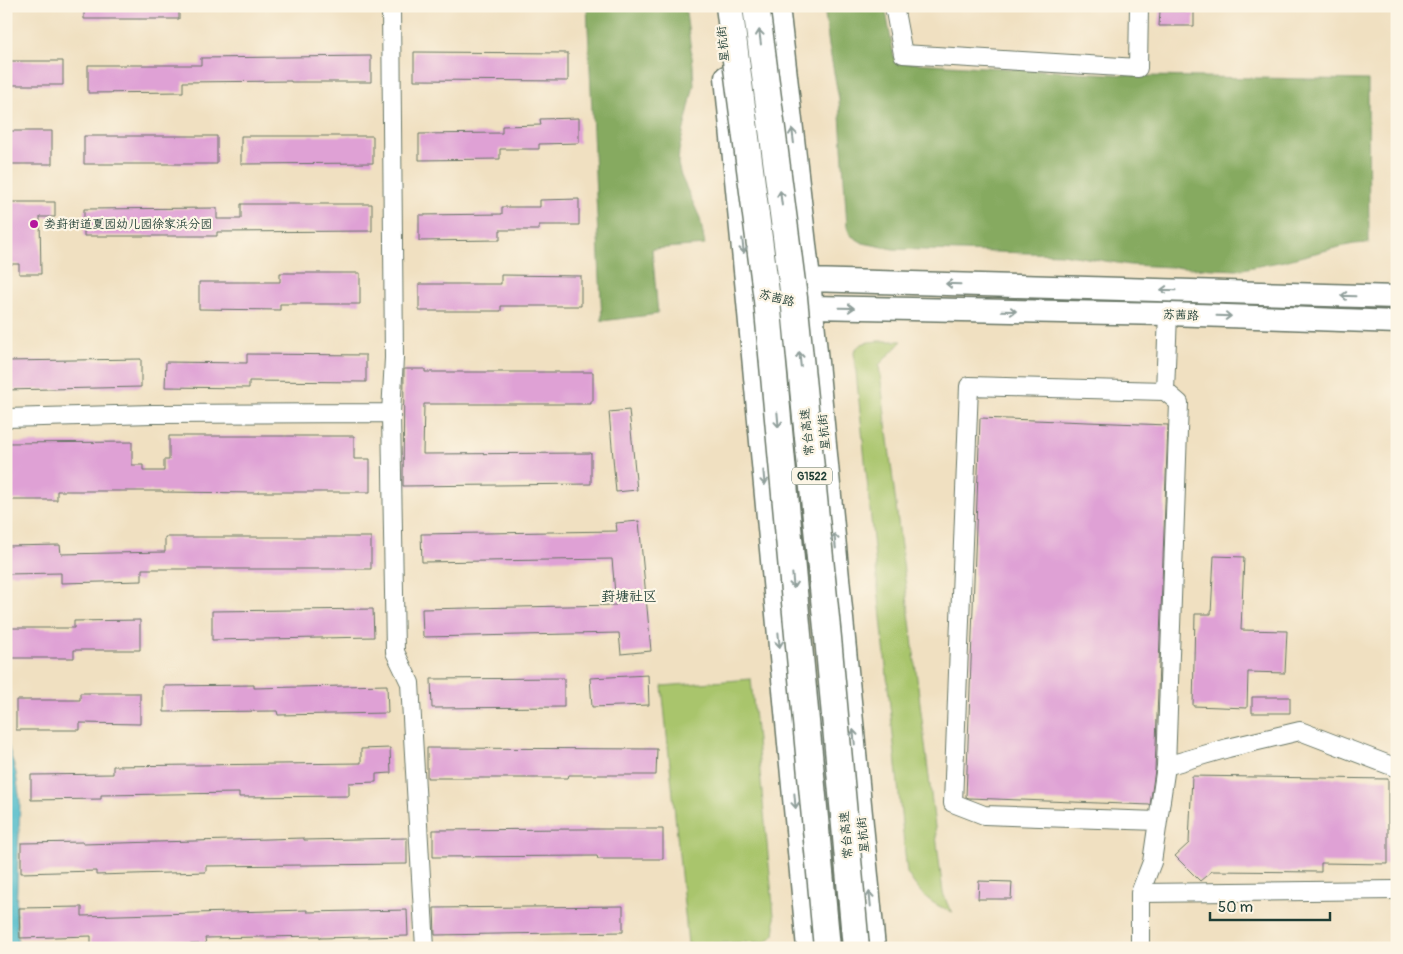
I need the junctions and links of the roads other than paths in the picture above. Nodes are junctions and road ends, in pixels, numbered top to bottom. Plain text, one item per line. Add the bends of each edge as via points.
1 (391, 6) edge
2 (719, 6) edge
3 (728, 6) edge
4 (756, 6) edge
5 (778, 6) edge
6 (894, 6) edge
7 (1139, 6) edge
8 (810, 280) junction
9 (747, 291) junction
10 (1397, 297) edge
11 (812, 307) junction
12 (1168, 314) junction
13 (1397, 322) edge
14 (1165, 391) junction
15 (391, 412) junction
16 (6, 418) edge
17 (782, 671) junction
18 (1166, 766) junction
19 (1397, 768) edge
20 (1158, 821) junction
21 (1397, 890) edge
22 (1140, 894) junction
23 (424, 948) edge
24 (808, 948) edge
25 (827, 948) edge
26 (840, 948) edge
27 (856, 948) edge
28 (874, 948) edge
29 (1140, 948) edge

1 - 15 street via 394,358
2 -> 9 main road, 星杭街
3 -> 25 highway, G1522, bridge via 767,300
27 -> 4 highway, 常台高速 / G1522, bridge via 794,298
8 -> 5 main road, 星杭街
6 - 7 street via 903,54 1138,68
8 - 9 main road, 苏茜路
10 -> 8 main road, 苏茜路
8 - 11 main road, 星杭街
9 - 11 main road, 苏茜路
9 -> 17 main road, 星杭街
11 -> 12 main road, 苏茜路
28 -> 11 main road, 星杭街
12 -> 13 main road, 苏茜路
12 - 14 street
14 - 18 street via 1179,403
14 - 20 street via 969,386 953,802 984,815
15 - 16 street
15 - 23 street via 395,652 410,682
17 -> 24 main road, 星杭街
17 - 26 main road via 818,704
18 - 19 street via 1300,732
18 - 20 street
20 - 22 street via 1152,862
21 - 22 street
22 - 29 street

